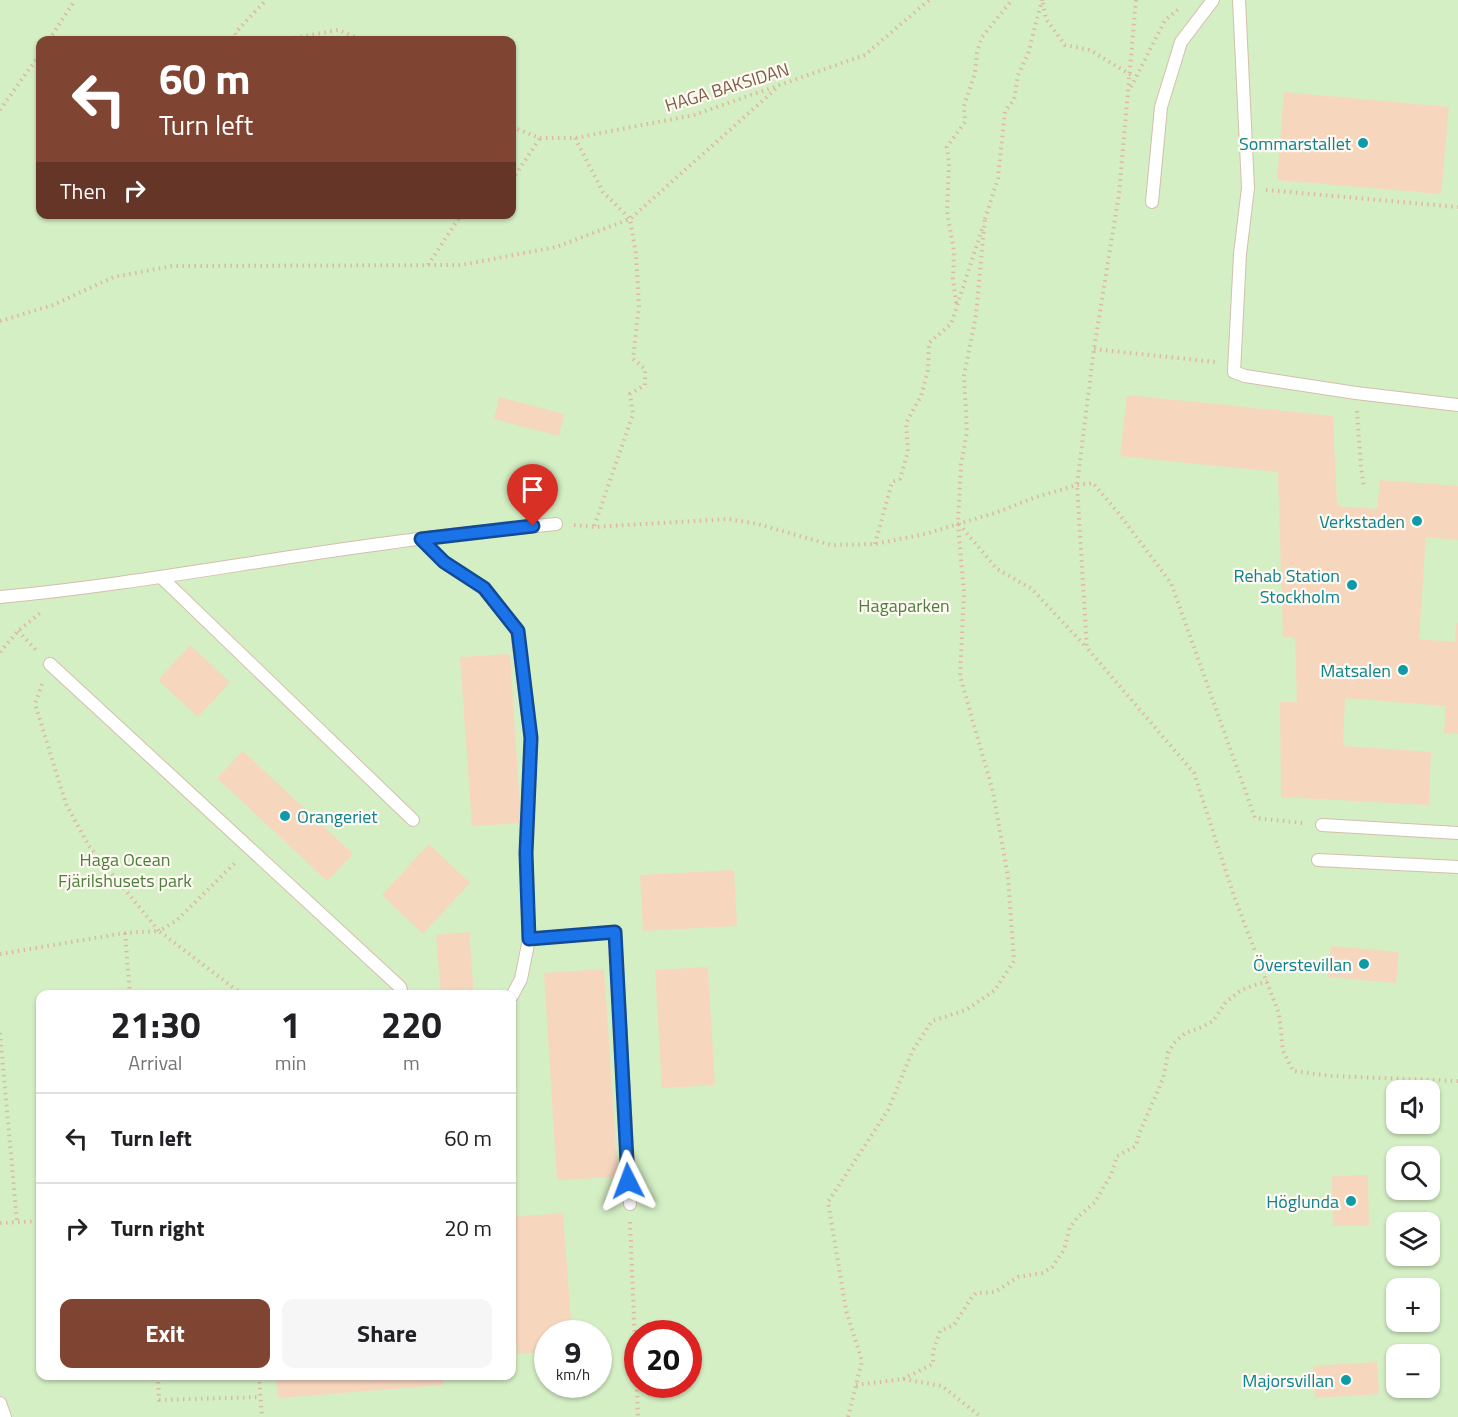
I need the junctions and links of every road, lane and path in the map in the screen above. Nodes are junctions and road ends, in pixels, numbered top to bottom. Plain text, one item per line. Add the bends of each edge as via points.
1 (75, 0) edge
2 (266, 0) edge
3 (929, 0) edge
4 (1012, 0) edge
5 (1042, 0) edge
6 (1136, 0) edge
7 (1213, 0) edge
8 (1239, 0) edge
9 (1182, 7) dead end
10 (52, 36) edge
11 (236, 36) edge
12 (305, 36) edge
13 (352, 36) edge
14 (36, 60) edge
15 (1131, 75) junction
16 (778, 87) junction
17 (1130, 89) junction
18 (0, 110) edge
19 (516, 129) edge
20 (540, 138) junction
21 (575, 138) junction
22 (516, 174) edge
23 (1248, 188) junction
24 (1152, 202) dead end
25 (1458, 207) edge
26 (986, 218) junction
27 (458, 219) edge
28 (630, 219) junction
29 (427, 266) junction
30 (957, 306) junction
31 (0, 321) edge
32 (1094, 349) junction
33 (1234, 364) junction
34 (1356, 393) junction
35 (1458, 405) edge
36 (1077, 485) junction
37 (1364, 488) dead end
38 (556, 524) joint
39 (958, 524) junction
40 (594, 527) junction
41 (421, 539) junction
42 (875, 544) junction
43 (162, 578) junction
44 (66, 591) junction
45 (0, 597) edge
46 (18, 631) junction
47 (1087, 648) junction
48 (0, 652) edge
49 (50, 664) junction
50 (413, 820) dead end
51 (1322, 825) joint
52 (1458, 833) edge
53 (246, 846) junction
54 (1318, 860) dead end
55 (1458, 867) edge
56 (159, 931) junction
57 (125, 933) junction
58 (529, 939) junction
59 (0, 954) edge
60 (1267, 981) junction
61 (130, 990) edge
62 (233, 990) edge
63 (401, 990) edge
64 (515, 990) edge
65 (0, 1034) edge
66 (1458, 1081) edge
67 (630, 1204) joint
68 (36, 1221) edge
69 (17, 1222) junction
70 (0, 1223) edge
71 (903, 1379) junction
72 (158, 1380) edge
73 (259, 1380) edge
74 (856, 1385) junction
75 (261, 1397) junction
76 (0, 1403) edge
77 (5, 1417) edge
78 (262, 1417) edge
79 (638, 1417) edge
80 (848, 1417) edge
81 (981, 1417) edge

1 - 10 path
2 - 11 path
3 - 16 path, HAGA BAKSIDAN via 865,55
4 - 30 path via 982,37 964,106 965,122 947,147 947,212
5 - 15 path via 1046,19 1065,45 1090,50
5 - 26 path via 1014,100 1005,111 998,178
6 - 15 path
7 - 24 lane via 1181,42 1161,107
8 - 23 lane
9 - 17 path via 1165,20
12 - 13 path via 338,30
14 - 18 path
15 - 17 path
16 - 21 path, HAGA BAKSIDAN via 694,115
16 - 28 path
17 - 32 path via 1119,194
19 - 20 path, HAGA BAKSIDAN
20 - 21 path, HAGA BAKSIDAN
20 - 22 path
21 - 28 path via 603,192
23 - 25 path
23 - 33 lane
26 - 30 path
26 - 39 path via 976,315 964,376 967,432
27 - 29 path
28 - 29 path via 556,247 461,266
28 - 40 path via 639,305 633,359 645,369 645,385 630,394 633,414
29 - 31 path via 172,266 114,277 53,305
30 - 42 path via 951,324 929,343 928,370 921,396 906,423 908,451 904,469 900,478 892,482
32 - 33 path
32 - 36 path
33 - 34 lane via 1234,372 1245,376
34 - 35 lane
34 - 37 path
36 - 39 path
36 - 47 path
36 - 51 path via 1093,483 1171,583 1255,818
38 - 40 path
38 - 41 lane
39 - 42 path
39 - 47 path via 996,569 1032,589
39 - 74 path via 964,594 960,676 993,792 1008,877 1014,961 995,990 966,1010 932,1021 913,1050 888,1110 828,1202 846,1310 862,1361
40 - 42 path via 728,519 831,545
41 - 43 lane
41 - 58 lane via 444,562 484,588 518,631 531,738 526,853
43 - 44 lane
43 - 50 lane
44 - 45 lane
44 - 46 path
46 - 48 path
46 - 49 path
47 - 60 path via 1194,773
49 - 53 lane
49 - 56 path via 35,704 66,804 89,846
51 - 52 lane
53 - 56 path via 234,864 176,921
53 - 63 lane
54 - 55 lane
56 - 57 path
56 - 62 path
57 - 59 path
57 - 61 path
58 - 64 lane
58 - 67 lane via 615,932
60 - 66 path via 1279,1014 1283,1051 1293,1071
60 - 71 path via 1241,990 1226,1002 1213,1021 1185,1033 1174,1043 1168,1053 1164,1079 1136,1146 1117,1156 1095,1202 1070,1227 1064,1250 1052,1267 1018,1277 995,1292 976,1293 954,1325 940,1331 933,1364
65 - 69 path
67 - 79 path
68 - 69 path
69 - 70 path
71 - 74 path
71 - 81 path via 942,1386
72 - 75 path via 159,1400
73 - 75 path
74 - 80 path
75 - 78 path
76 - 77 lane

